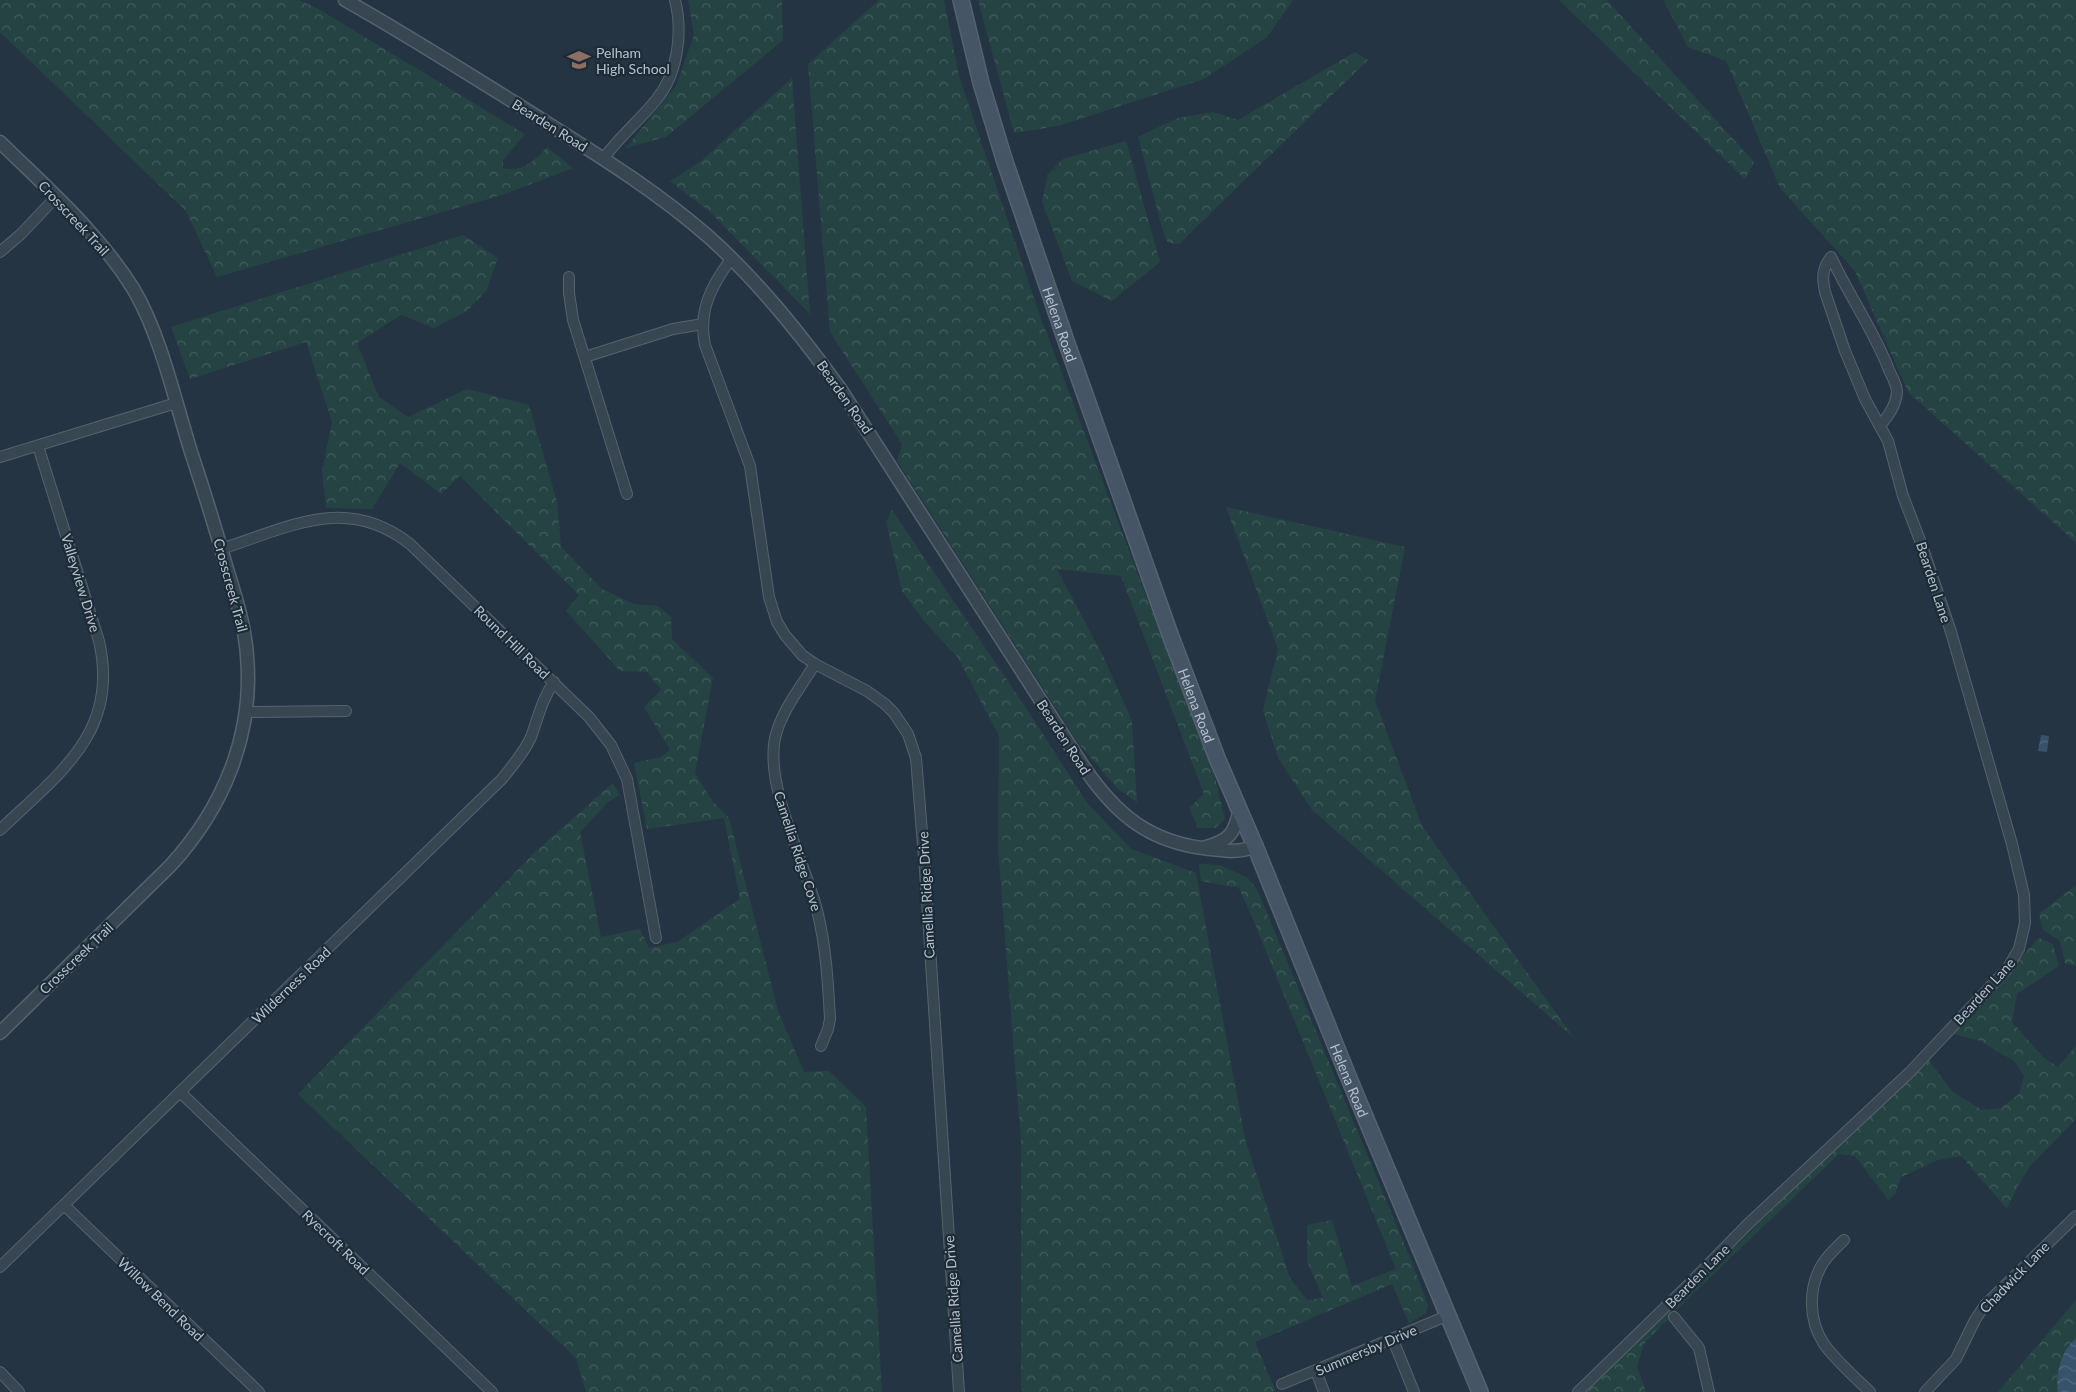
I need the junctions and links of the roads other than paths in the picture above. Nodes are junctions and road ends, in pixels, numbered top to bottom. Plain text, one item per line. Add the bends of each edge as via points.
1 (345, 0) edge
2 (675, 0) edge
3 (961, 0) edge
4 (0, 142) edge
5 (604, 158) junction
6 (56, 197) junction
7 (0, 252) edge
8 (731, 259) junction
9 (570, 277) dead end
10 (702, 324) junction
11 (586, 357) junction
12 (176, 403) junction
13 (1880, 426) junction
14 (38, 446) junction
15 (0, 457) edge
16 (627, 494) dead end
17 (222, 549) junction
18 (815, 664) junction
19 (554, 682) junction
20 (346, 710) dead end
21 (246, 712) junction
22 (1240, 810) junction
23 (0, 830) edge
24 (1255, 846) junction
25 (1200, 848) junction
26 (656, 938) dead end
27 (0, 1033) edge
28 (821, 1046) dead end
29 (180, 1092) junction
30 (64, 1205) junction
31 (2076, 1216) edge
32 (1844, 1240) dead end
33 (0, 1267) edge
34 (1449, 1315) junction
35 (1674, 1317) dead end
36 (1393, 1340) junction
37 (1316, 1371) junction
38 (0, 1372) edge
39 (1282, 1384) dead end
40 (19, 1392) edge
41 (259, 1392) edge
42 (492, 1392) edge
43 (959, 1392) edge
44 (1324, 1392) edge
45 (1414, 1392) edge
46 (1480, 1392) edge
47 (1578, 1392) edge
48 (1709, 1392) edge
49 (1870, 1392) edge
50 (1925, 1392) edge

1 - 5 street, Bearden Road
2 - 5 street via 678,21 676,54 666,85 657,100
3 - 22 main road, Helena Road via 995,131 1066,341 1170,637
4 - 6 street, Crosscreek Trail
5 - 8 street, Bearden Road via 662,199
6 - 7 street
6 - 12 street, Crosscreek Trail via 97,238 134,291 160,351
8 - 10 street via 708,295
8 - 25 street, Bearden Road via 793,326 850,403 1094,783 1112,804 1143,829 1175,843
9 - 11 street via 570,305
10 - 11 street
10 - 18 street, Camellia Ridge Drive via 705,345 750,466 772,608 785,635 802,655
11 - 16 street
12 - 14 street
12 - 17 street, Crosscreek Trail
13 - 13 street, Bearden Lane via 1893,408 1897,390 1880,347 1832,257 1824,266 1825,292 1864,399
13 - 47 street, Bearden Lane via 1888,441 1903,496 1951,632 2000,799 2024,895 2022,941 2007,969 1909,1073 1746,1225
14 - 15 street
14 - 23 street, Valleyview Drive via 100,641 104,666 102,699 99,714 83,746
17 - 19 street, Round Hill Road via 324,518 355,518 377,524 410,544
17 - 21 street, Crosscreek Trail via 244,633 248,667
18 - 28 street, Camellia Ridge Cove via 778,726 773,764 779,793 812,890 825,946 830,1019
18 - 43 street, Camellia Ridge Drive via 885,704 908,734 916,758
19 - 26 street, Round Hill Road via 600,730 620,762 631,794
19 - 29 street, Wilderness Road via 546,693 530,738 502,779
20 - 21 street
21 - 27 street, Crosscreek Trail via 227,782 209,816 184,850
22 - 24 main road, Helena Road
22 - 25 street via 1231,835
24 - 25 street, Bearden Road via 1239,851
24 - 34 main road, Helena Road
29 - 30 street, Wilderness Road
29 - 42 street, Ryecroft Road
30 - 33 street, Wilderness Road
30 - 41 street, Willow Bend Road
31 - 50 street, Chadwick Lane via 1984,1305 1956,1359
32 - 49 street via 1818,1272 1813,1291 1814,1321 1830,1351
34 - 36 street, Summersby Drive
34 - 46 main road, Helena Road
35 - 48 street via 1699,1348
36 - 37 street, Summersby Drive
36 - 45 street
37 - 39 street, Summersby Drive
37 - 44 street
38 - 40 street

